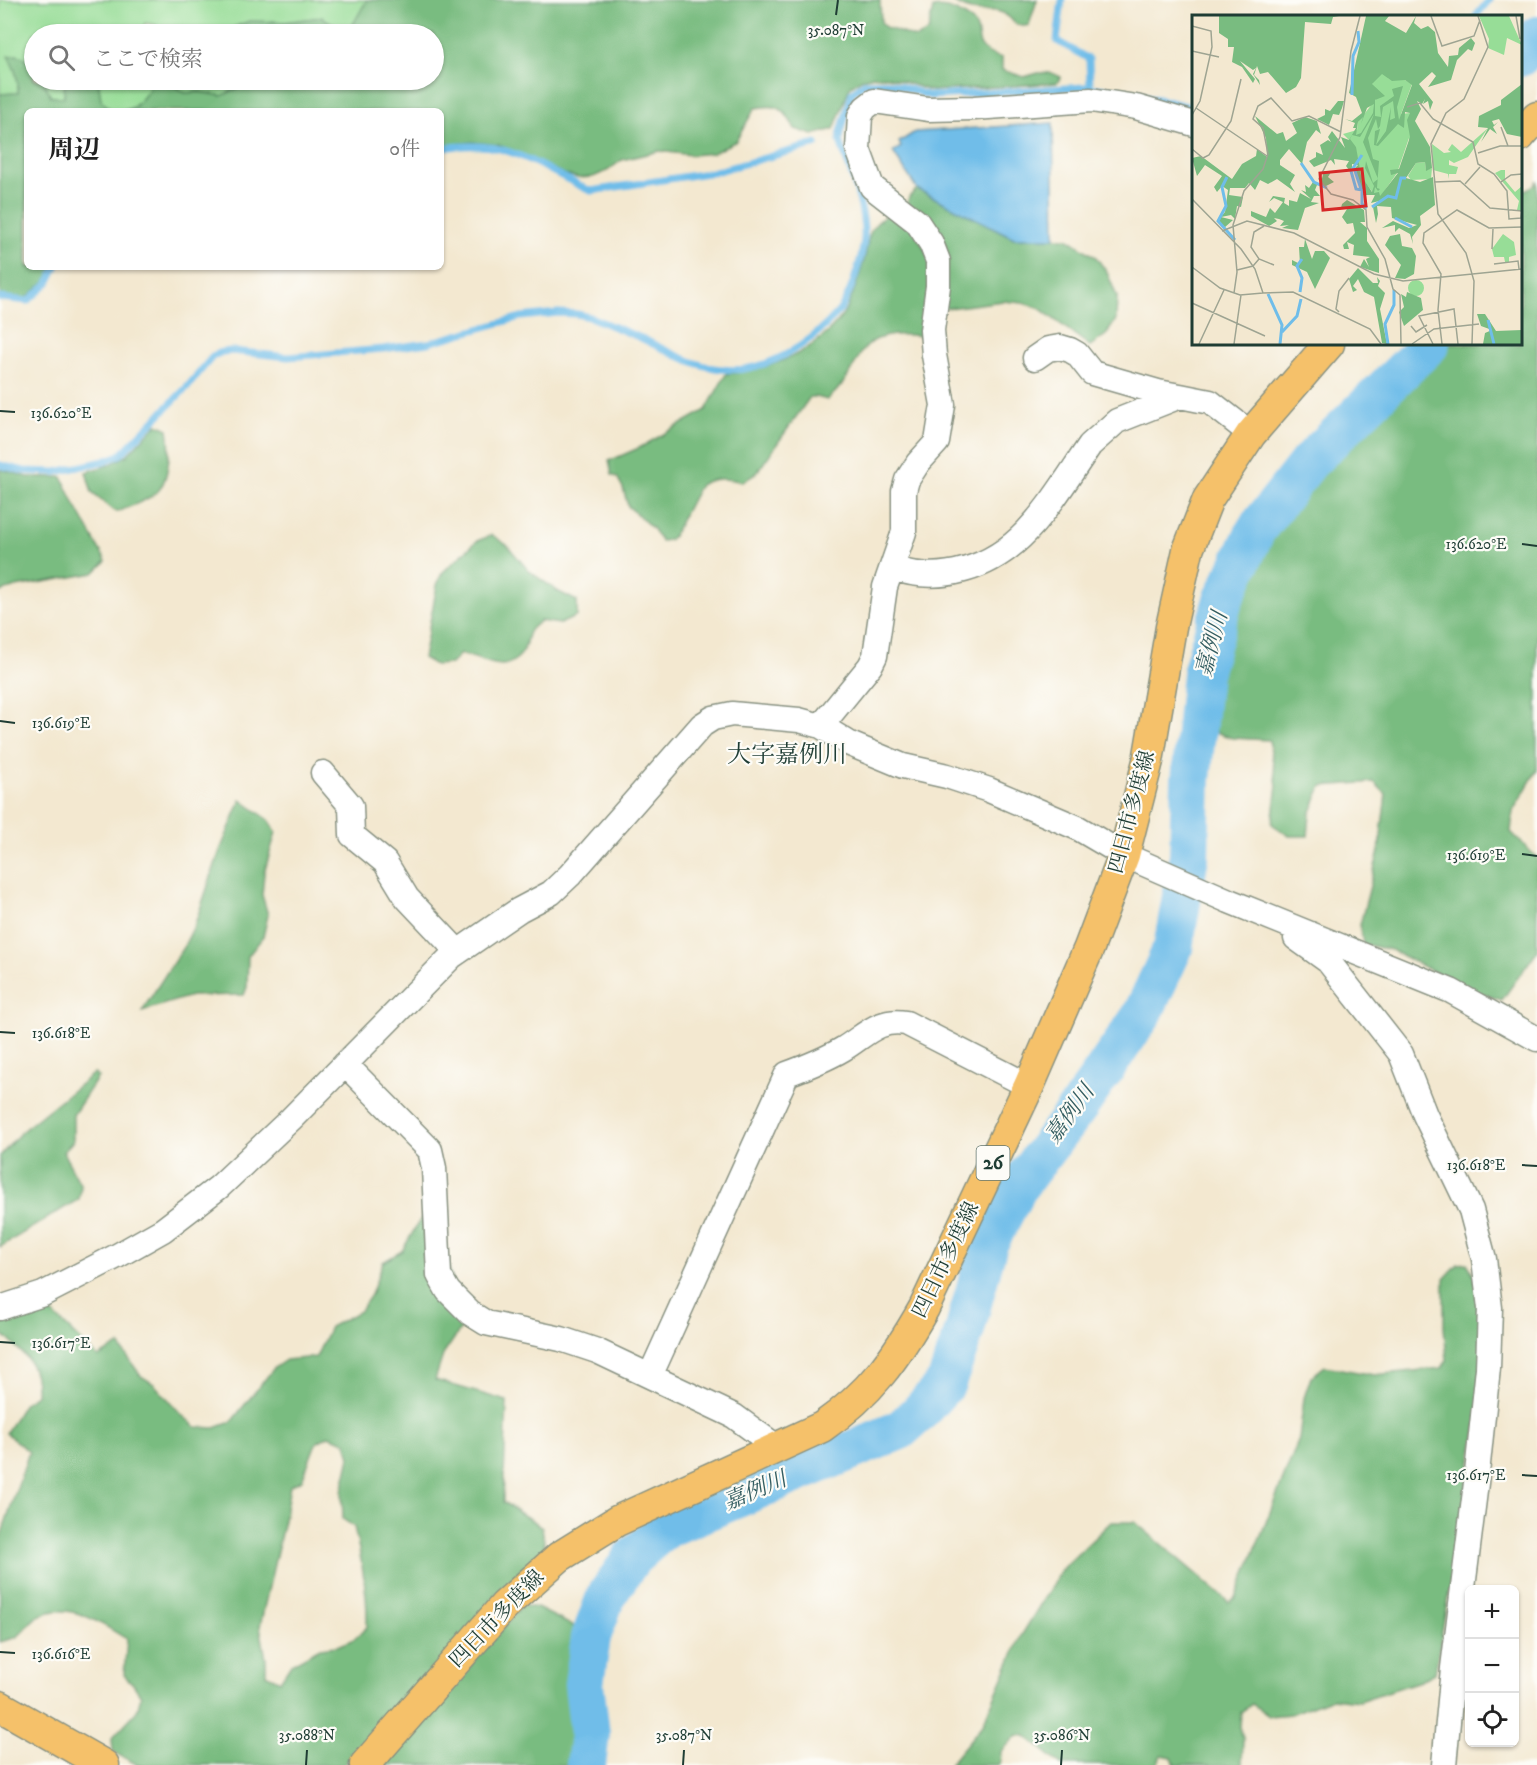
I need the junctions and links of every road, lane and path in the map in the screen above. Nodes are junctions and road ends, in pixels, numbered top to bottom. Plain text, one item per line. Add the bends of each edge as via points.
1 (1537, 117) edge
2 (1192, 123) edge
3 (1522, 135) edge
4 (1328, 345) edge
5 (1035, 358) dead end
6 (1180, 396) junction
7 (1251, 434) junction
8 (892, 568) junction
9 (821, 726) junction
10 (323, 773) dead end
11 (1124, 855) junction
12 (1268, 917) junction
13 (458, 951) junction
14 (1537, 1039) edge
15 (345, 1064) junction
16 (1029, 1086) junction
17 (0, 1308) edge
18 (650, 1376) junction
19 (778, 1448) junction
20 (0, 1706) edge
21 (104, 1765) edge
22 (365, 1765) edge
23 (1444, 1765) edge

1 - 3 main road
2 - 8 street via 1136,106 1091,100 940,109 874,101 865,108 860,116 858,149 872,187 916,222 938,261 932,330 941,421 937,442 907,480 904,532
4 - 7 main road, 四日市多度線 / 26
5 - 6 street via 1048,349 1060,347 1077,354 1092,373
6 - 7 street via 1210,402
6 - 8 street via 1117,421 1101,434 1028,531 983,564 955,573 933,574 910,574
7 - 11 main road, 四日市多度線 / 26 via 1208,499 1188,550 1148,761
8 - 9 street via 882,601 875,656
9 - 11 street via 850,744 903,766 989,789 1078,828
9 - 13 street via 799,720 732,714 713,718 702,725 551,893
10 - 13 street via 351,806 352,835 385,862 407,898
11 - 12 street
11 - 16 main road, 四日市多度線 / 26 via 1089,948
12 - 14 street via 1451,991
12 - 23 street via 1328,961 1401,1054 1425,1115 1471,1210 1484,1259 1490,1308 1488,1368
13 - 15 street
15 - 17 street via 219,1186 163,1230 43,1294
15 - 18 street via 430,1150 439,1275 448,1291 486,1323 561,1339
16 - 18 street via 906,1023 894,1021 881,1024 834,1054 787,1074
16 - 19 main road, 四日市多度線 / 26 via 905,1341 874,1384 848,1409 822,1427
18 - 19 street via 734,1416
19 - 22 main road, 四日市多度線 / 26 via 617,1521 559,1557 505,1605
20 - 21 main road

